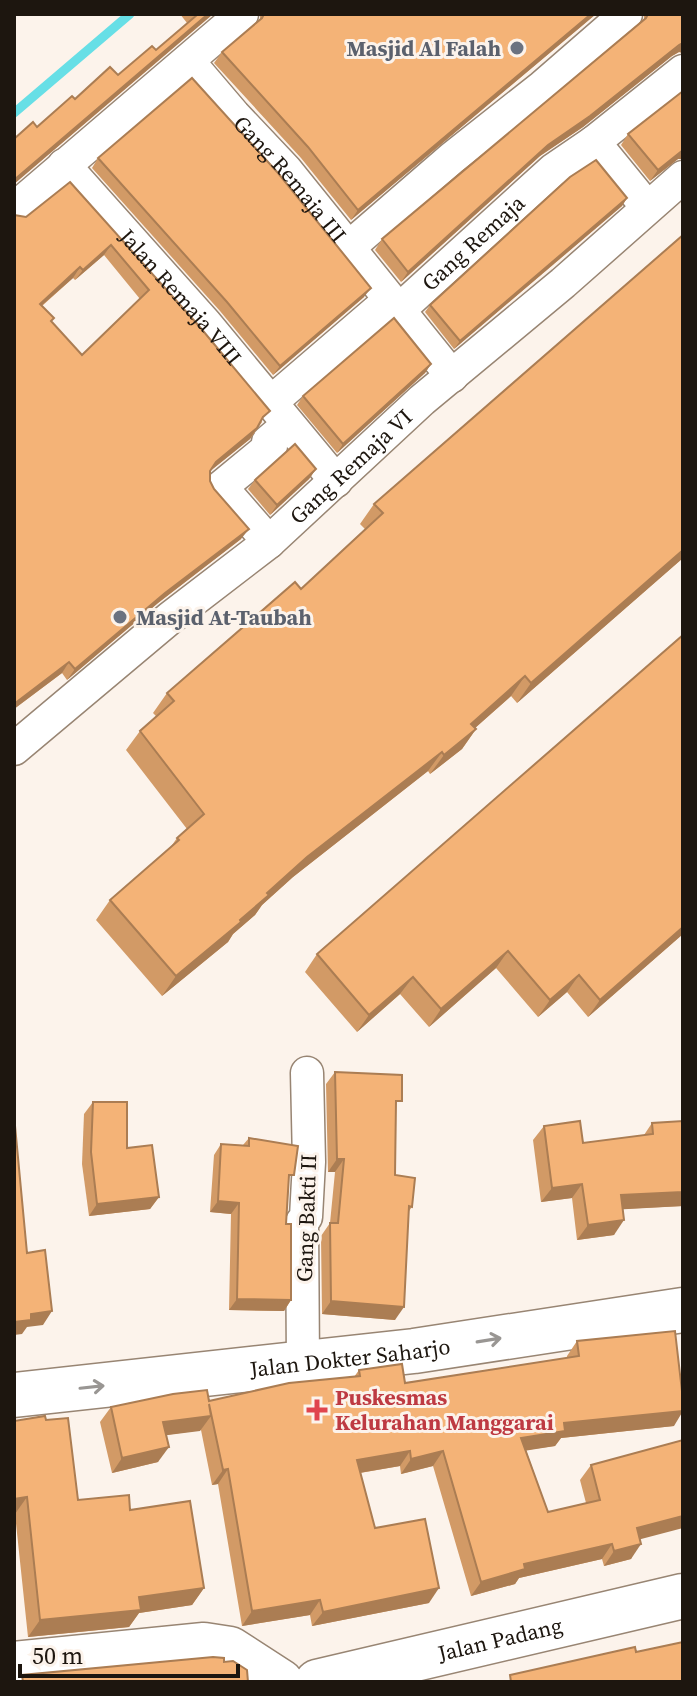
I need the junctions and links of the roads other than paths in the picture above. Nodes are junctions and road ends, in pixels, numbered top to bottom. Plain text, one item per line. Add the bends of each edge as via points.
1 (242, 14) edge
2 (626, 14) edge
3 (188, 61) junction
4 (683, 71) edge
5 (594, 142) junction
6 (64, 165) junction
7 (683, 177) edge
8 (647, 207) junction
9 (14, 209) edge
10 (348, 248) junction
11 (394, 305) junction
12 (452, 376) junction
13 (279, 414) junction
14 (336, 481) junction
15 (269, 542) junction
16 (14, 749) edge
17 (307, 1073) dead end
18 (683, 1310) edge
19 (303, 1364) junction
20 (14, 1395) edge
21 (683, 1596) edge
22 (14, 1664) edge
23 (281, 1682) edge
24 (317, 1682) edge

1 - 3 street
2 - 10 street
3 - 6 street
3 - 10 street, Gang Remaja III
4 - 5 street, Gang Remaja
5 - 8 street
5 - 11 street, Gang Remaja via 553,170
6 - 9 street
6 - 13 street, Jalan Remaja VIII
7 - 8 street, Gang Remaja VI
8 - 12 street, Gang Remaja VI
10 - 11 street, Gang Remaja III
11 - 12 street, Gang Remaja III
11 - 13 street, Gang Remaja
12 - 14 street, Gang Remaja VI
13 - 14 street, Jalan Remaja VIII
13 - 15 street, Gang Remaja via 271,446 221,487
14 - 15 street, Gang Remaja VI
15 - 16 street, Gang Remaja VI
17 - 19 street, Gang Bakti II
19 -> 18 main road, Jalan Dokter Saharjo
20 -> 19 main road, Jalan Dokter Saharjo
21 - 24 main road, Jalan Padang
22 - 23 main road via 204,1645 230,1649

